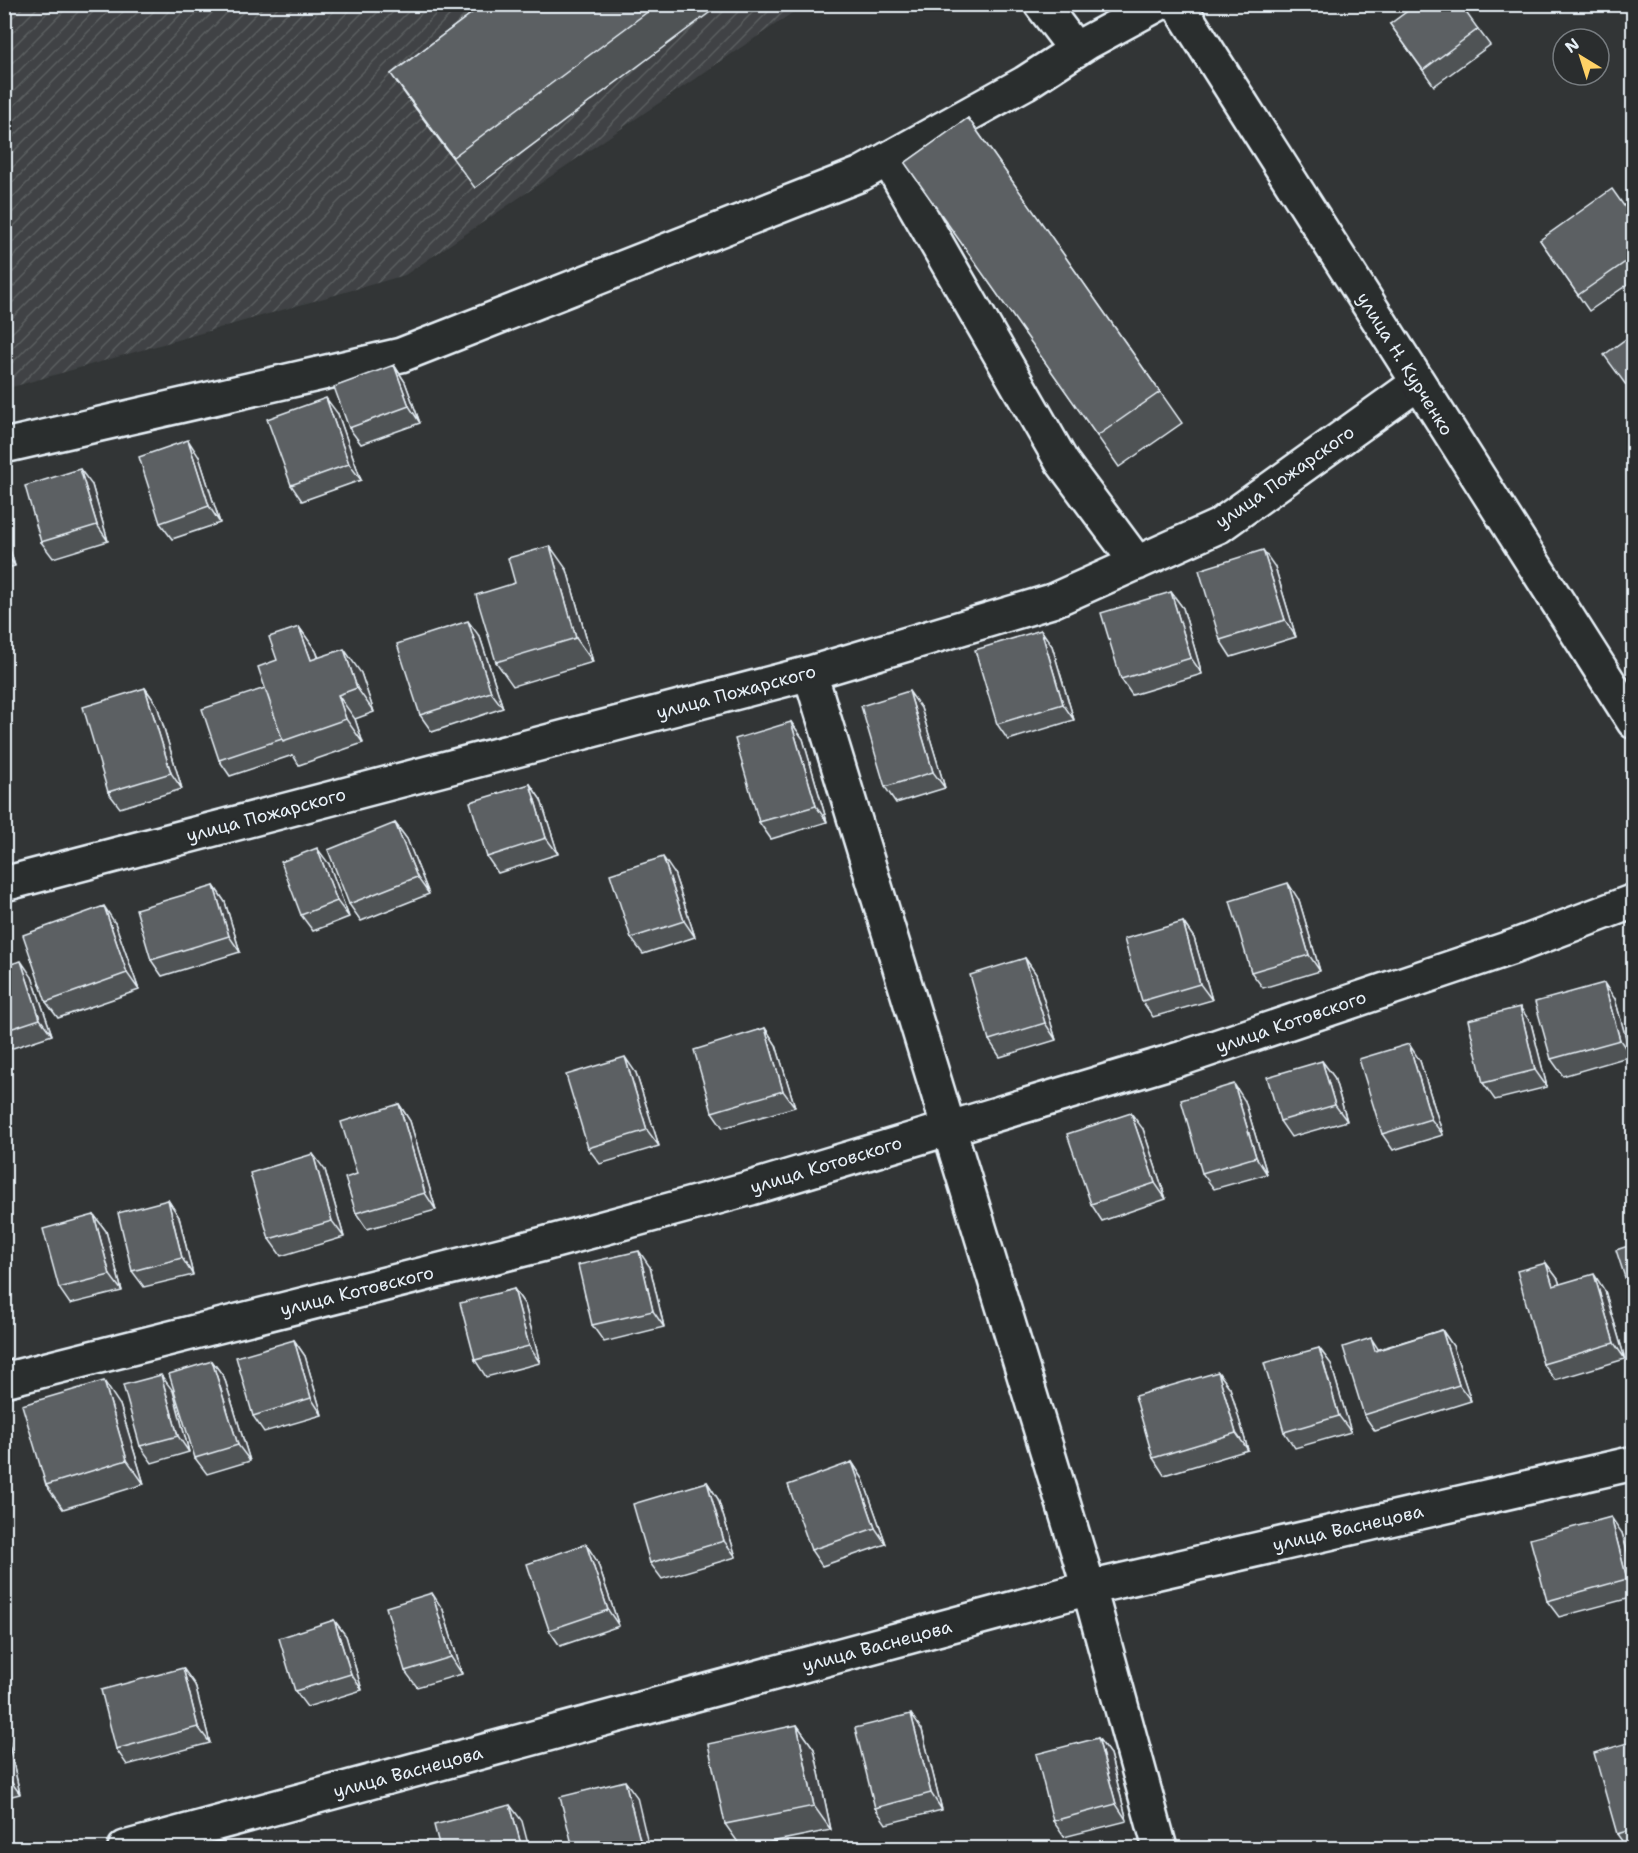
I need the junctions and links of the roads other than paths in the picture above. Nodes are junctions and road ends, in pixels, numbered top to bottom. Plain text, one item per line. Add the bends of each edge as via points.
1 (1041, 4) edge
2 (1158, 4) edge
3 (1178, 4) edge
4 (1076, 50) junction
5 (888, 159) junction
6 (1418, 383) junction
7 (4, 446) edge
8 (1137, 563) junction
9 (810, 673) junction
10 (1634, 722) edge
11 (4, 884) edge
12 (1634, 902) edge
13 (950, 1127) junction
14 (4, 1380) edge
15 (1634, 1463) edge
16 (1089, 1588) junction
17 (125, 1848) edge
18 (1160, 1848) edge

1 - 4 street
2 - 4 street
3 - 6 street, улица Н. Курченко
4 - 5 street
5 - 7 street via 861,174 400,355
5 - 8 street via 1062,462
6 - 8 street, улица Пожарского via 1219,526
6 - 10 street, улица Н. Курченко
8 - 9 street, улица Пожарского via 1052,601
9 - 11 street, улица Пожарского
9 - 13 street
12 - 13 street, улица Котовского via 1183,1058
13 - 14 street, улица Котовского via 751,1188 540,1245
13 - 16 street
15 - 16 street, улица Васнецова
16 - 17 street, улица Васнецова
16 - 18 street

